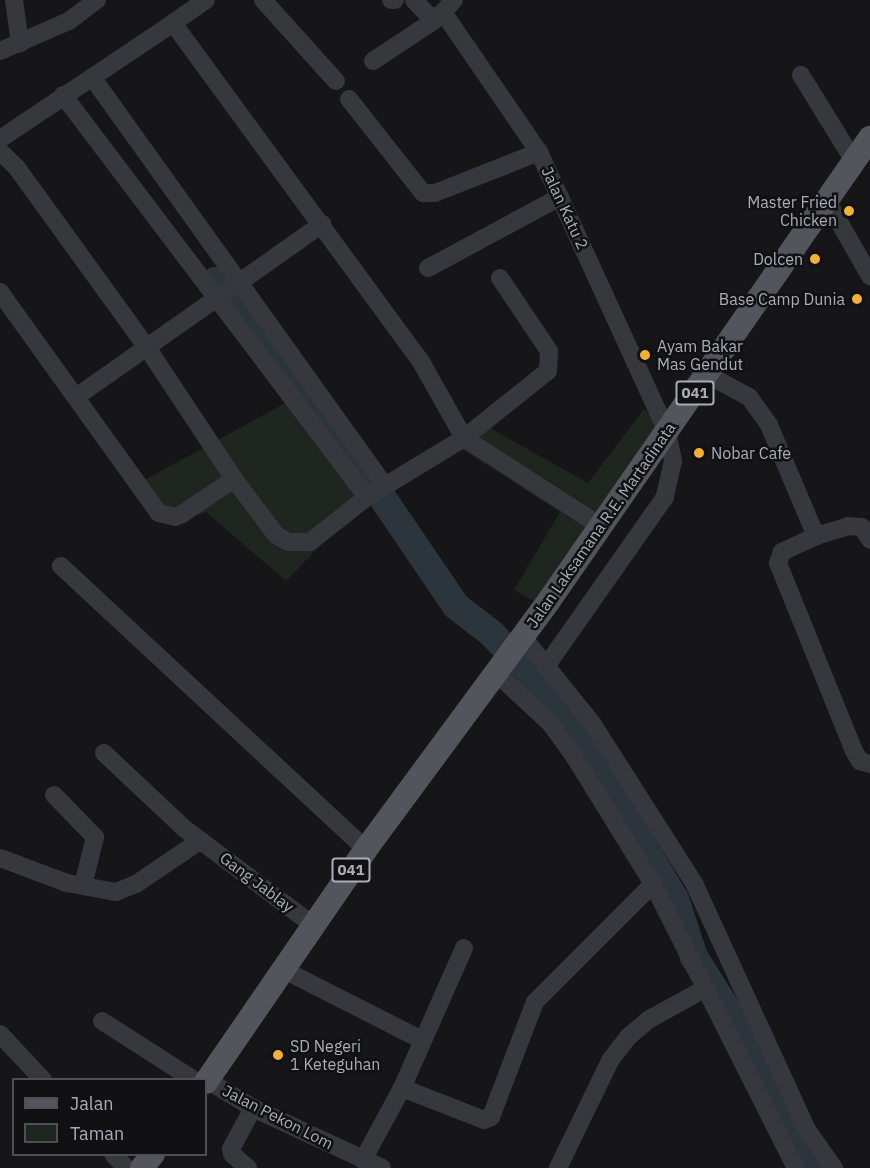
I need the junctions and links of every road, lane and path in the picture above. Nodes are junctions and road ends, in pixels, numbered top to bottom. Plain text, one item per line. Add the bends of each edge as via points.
1 (14, 0) edge
2 (97, 0) edge
3 (206, 0) edge
4 (263, 0) edge
5 (414, 0) edge
6 (449, 7) edge
7 (173, 22) junction
8 (20, 44) junction
9 (0, 51) edge
10 (373, 61) dead end
11 (801, 75) dead end
12 (92, 77) junction
13 (336, 81) dead end
14 (63, 95) junction
15 (349, 99) dead end
16 (0, 139) edge
17 (864, 149) edge
18 (0, 151) edge
19 (539, 152) junction
20 (560, 197) junction
21 (826, 199) junction
22 (322, 224) junction
23 (428, 268) dead end
24 (870, 276) edge
25 (500, 278) dead end
26 (227, 288) junction
27 (0, 292) edge
28 (146, 346) junction
29 (708, 375) junction
30 (76, 397) junction
31 (667, 432) junction
32 (464, 438) junction
33 (234, 479) junction
34 (385, 486) junction
35 (367, 497) junction
36 (599, 525) junction
37 (816, 537) junction
38 (870, 540) edge
39 (61, 566) dead end
40 (508, 654) junction
41 (547, 665) junction
42 (104, 753) dead end
43 (870, 764) edge
44 (54, 795) dead end
45 (201, 840) junction
46 (366, 849) junction
47 (0, 858) edge
48 (653, 884) junction
49 (83, 885) junction
50 (313, 925) junction
51 (464, 948) dead end
52 (284, 970) junction
53 (706, 988) junction
54 (102, 1021) dead end
55 (0, 1034) edge
56 (422, 1040) junction
57 (41, 1078) edge
58 (197, 1078) edge
59 (204, 1078) edge
60 (207, 1084) edge
61 (402, 1088) junction
62 (253, 1108) junction
63 (117, 1156) edge
64 (363, 1160) junction
65 (142, 1163) edge
66 (248, 1168) edge
67 (382, 1168) edge
68 (558, 1168) edge
69 (796, 1168) edge
70 (834, 1168) edge

1 - 8 street
2 - 8 street via 69,21
3 - 7 street
4 - 13 street
5 - 6 street via 429,17
6 - 10 street
6 - 19 street, Jalan Katu 2
7 - 12 street
7 - 22 street
8 - 9 street
11 - 17 street
12 - 14 street
12 - 26 street
14 - 16 street
14 - 26 street
15 - 19 street via 419,191 435,193
17 - 21 main road, Jalan Laksamana R.E. Martadinata / 041
18 - 28 street via 17,168
19 - 20 street, Jalan Katu 2
20 - 23 street
20 - 31 street, Jalan Katu 2
21 - 24 street
21 - 29 main road, Jalan Laksamana R.E. Martadinata / 041
22 - 26 street
22 - 32 street via 420,360
25 - 32 street via 549,351 551,365
26 - 28 street
26 - 34 street
26 - 35 street
27 - 30 street
28 - 30 street
28 - 33 street
29 - 31 main road, Jalan Laksamana R.E. Martadinata / 041
29 - 37 street via 749,397 770,425
30 - 33 street via 137,484 167,517 182,514
31 - 36 main road, Jalan Laksamana R.E. Martadinata / 041
31 - 41 street, Jalan Katu 2 via 673,461 665,497
32 - 34 street
32 - 36 street
33 - 35 street via 276,535 288,542 310,542
34 - 35 street
36 - 40 main road, Jalan Laksamana R.E. Martadinata / 041
37 - 38 street via 848,526 862,527
37 - 43 street via 782,552 778,563 854,751 860,761
39 - 46 street
40 - 41 street
40 - 46 main road, 041
40 - 48 street
41 - 70 street via 592,723 694,883 807,1130
42 - 45 street, Gang Jablay
44 - 49 street via 95,837
45 - 49 street via 136,884 116,892
45 - 50 street, Gang Jablay
46 - 50 main road, 041
47 - 49 street
48 - 53 street
48 - 61 street via 535,1002 491,1117 484,1120
50 - 52 main road, 041
51 - 56 street
52 - 56 street
52 - 59 main road, 041
53 - 68 street via 648,1020 628,1037 611,1059
53 - 69 street
54 - 58 street, Jalan Pekon Lom
55 - 57 street
56 - 61 street
60 - 62 street, Jalan Pekon Lom
61 - 64 street
62 - 64 street, Jalan Pekon Lom
62 - 66 street via 231,1149
63 - 65 street
64 - 67 street, Jalan Pekon Lom

